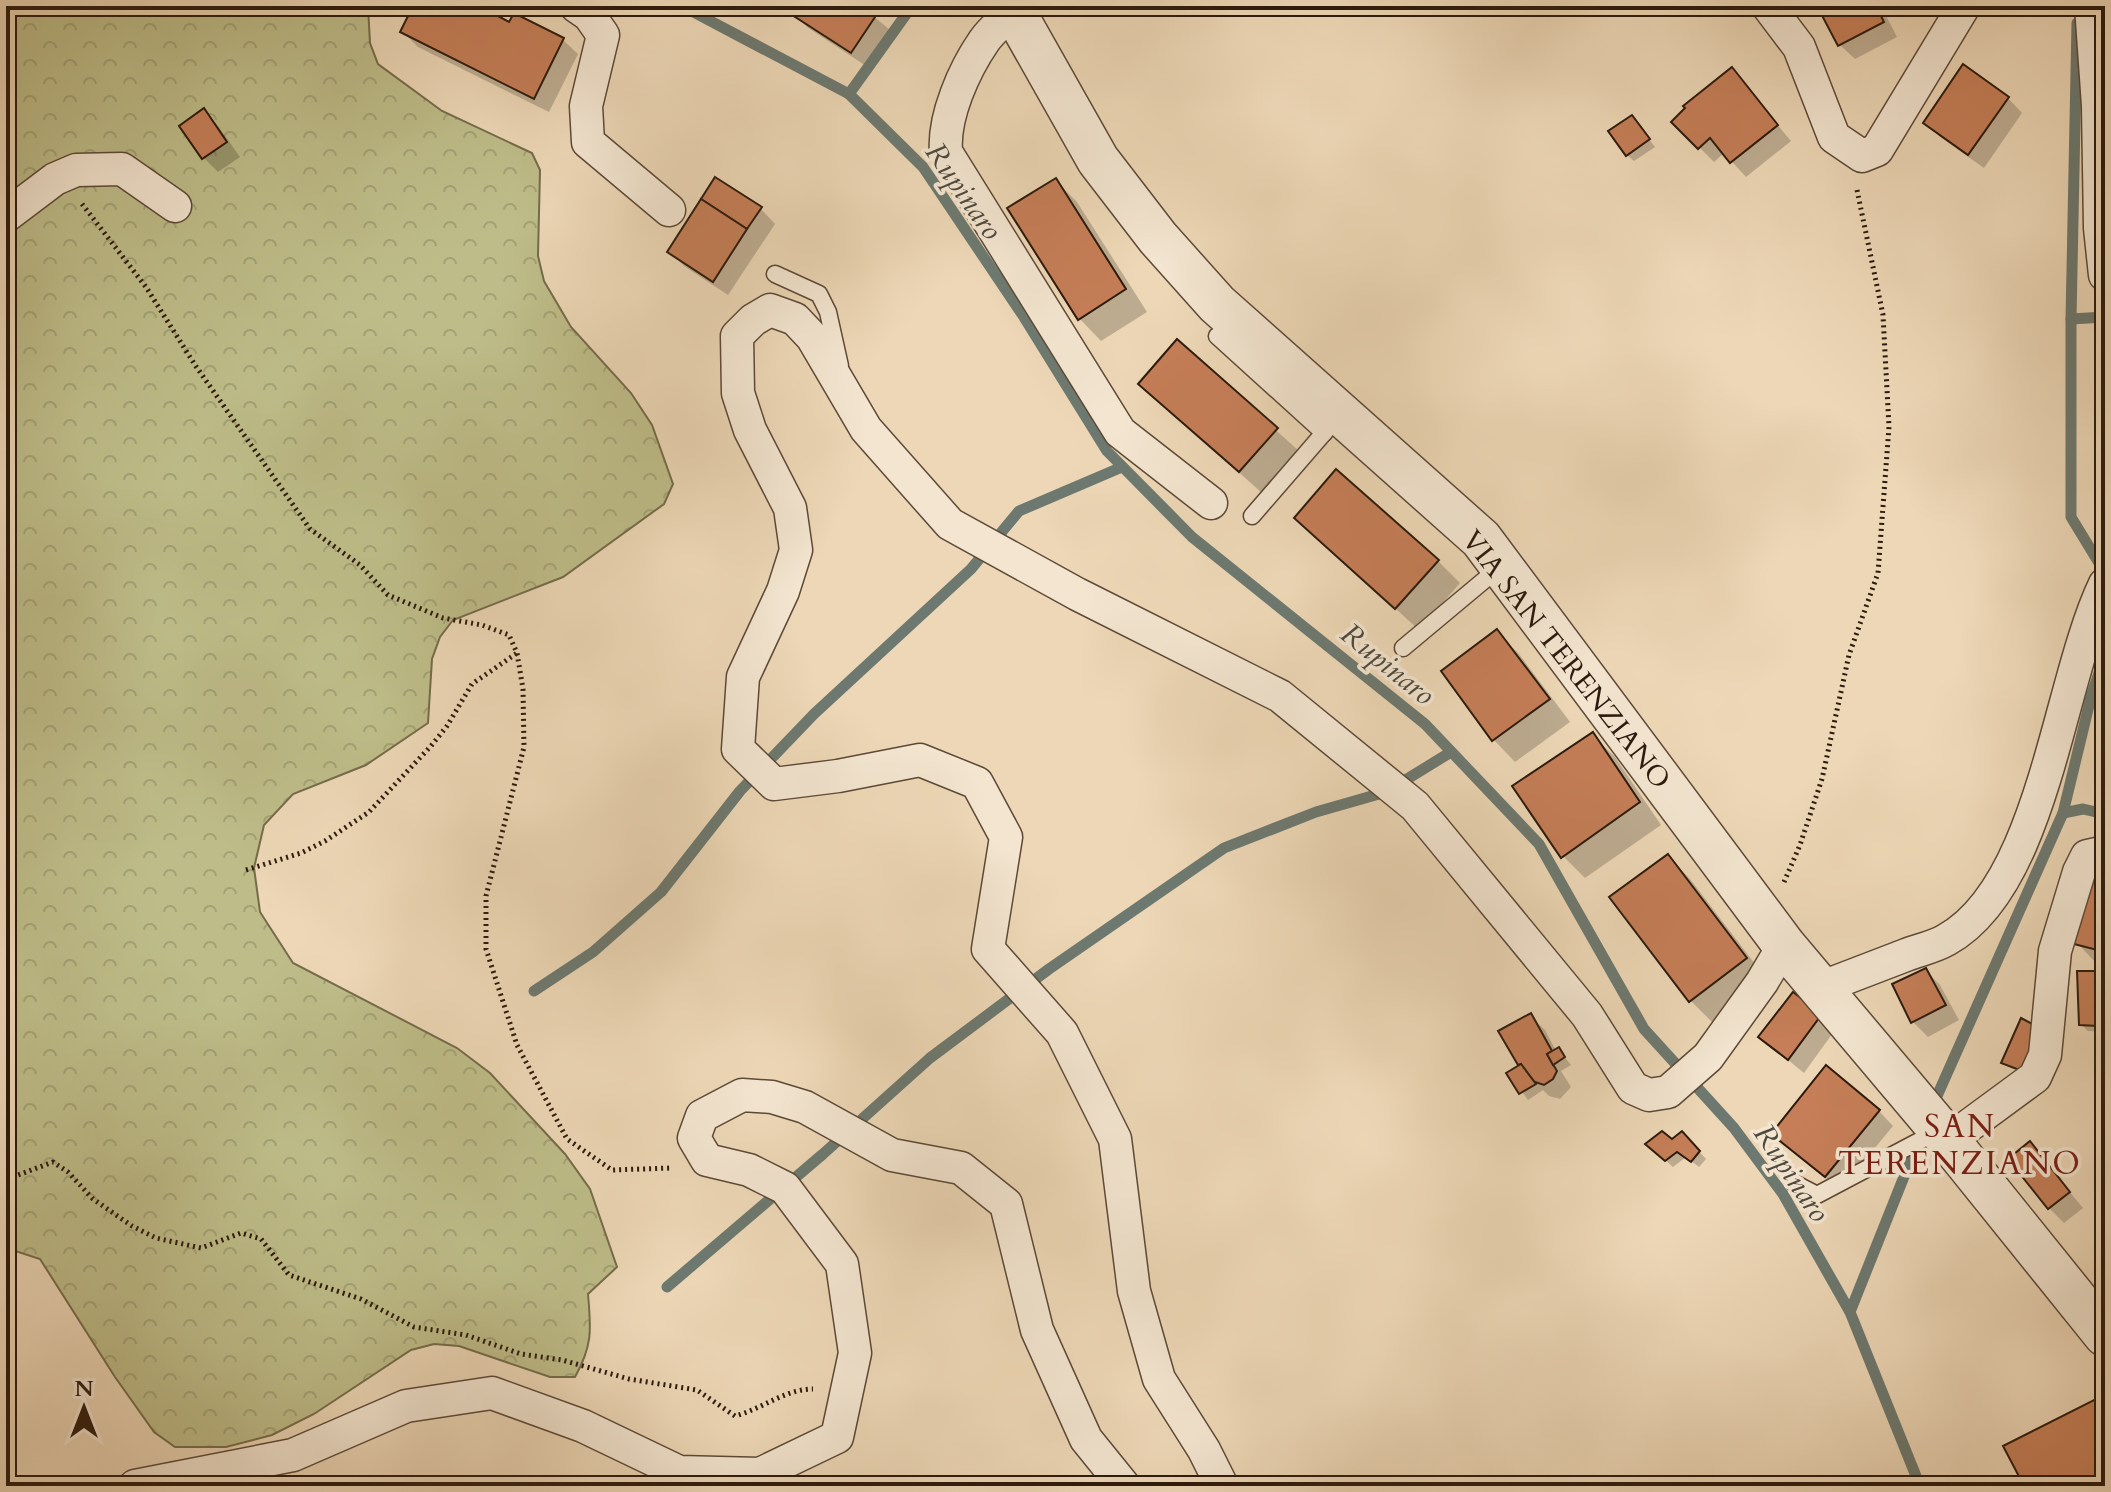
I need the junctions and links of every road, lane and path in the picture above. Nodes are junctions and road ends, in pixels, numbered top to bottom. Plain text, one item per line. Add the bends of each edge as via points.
1 (576, 6) edge
2 (1768, 6) edge
3 (1964, 6) edge
4 (2091, 6) edge
5 (1013, 8) edge
6 (55, 179) junction
7 (1856, 185) dead end
8 (175, 206) dead end
9 (669, 210) dead end
10 (6, 216) edge
11 (775, 274) dead end
12 (2105, 275) edge
13 (1217, 336) dead end
14 (846, 395) junction
15 (1332, 424) junction
16 (1211, 503) dead end
17 (1252, 516) dead end
18 (1501, 566) junction
19 (2105, 584) edge
20 (1403, 648) dead end
21 (517, 653) junction
22 (2105, 852) edge
23 (246, 870) dead end
24 (1783, 886) dead end
25 (1784, 945) junction
26 (1820, 988) junction
27 (1944, 1135) junction
28 (707, 1160) junction
29 (6, 1162) edge
30 (1794, 1183) dead end
31 (2105, 1335) edge
32 (837, 1437) junction
33 (135, 1486) edge
34 (1124, 1486) edge
35 (1222, 1486) edge

1 - 9 street via 603,35 586,106 588,142
2 - 3 street via 1799,47 1834,137 1862,156 1877,150
4 - 12 street
5 - 15 street, VIA SAN TERENZIANO via 1098,160 1158,238
5 - 16 street via 985,40 963,80 946,122 946,152 1120,432
6 - 8 street via 76,170 122,169
6 - 10 street
6 - 21 path via 83,205 146,287 310,529 360,565 388,595 443,618 509,635
7 - 24 path via 1883,315 1889,427 1878,573 1849,655 1822,779
11 - 14 lane via 819,294 828,312
13 - 15 lane
14 - 25 street via 866,429 950,524 1280,696 1415,806 1587,1015 1633,1088 1649,1095 1668,1092 1708,1057
14 - 35 street via 812,337 795,319 770,310 737,336 738,393 750,430 790,508 796,550 743,677 738,749 774,784 920,760 977,783 1006,837 988,949 1062,1033 1115,1139 1134,1291 1159,1379
15 - 17 lane
15 - 18 street, VIA SAN TERENZIANO via 1481,539
18 - 20 lane
18 - 25 street, VIA SAN TERENZIANO
19 - 26 street via 2090,615 2048,772 2024,835 1978,917 1946,940
21 - 23 path via 472,684 439,736 369,812 301,853
21 - 28 path via 524,747 486,896 486,949 517,1045 567,1139 612,1170 672,1168
22 - 27 street via 2087,856 2079,872 2055,951 2045,1055 2035,1077
25 - 26 street, VIA SAN TERENZIANO
26 - 27 street, VIA SAN TERENZIANO
27 - 30 lane via 1817,1195
27 - 31 street, VIA SAN TERENZIANO
28 - 32 street via 749,1170 785,1188 842,1264 855,1353
28 - 34 street via 694,1138 702,1116 742,1095 805,1107 892,1155 961,1168 1006,1204 1037,1330 1086,1439
29 - 32 path via 18,1175 53,1162 93,1199 156,1238 201,1248 241,1233 261,1239 289,1275 361,1299 414,1327 466,1335 521,1354 629,1379 697,1390 735,1416 796,1389 819,1389 835,1400
32 - 33 street via 760,1474 679,1472 583,1426 492,1393 406,1406 293,1455

